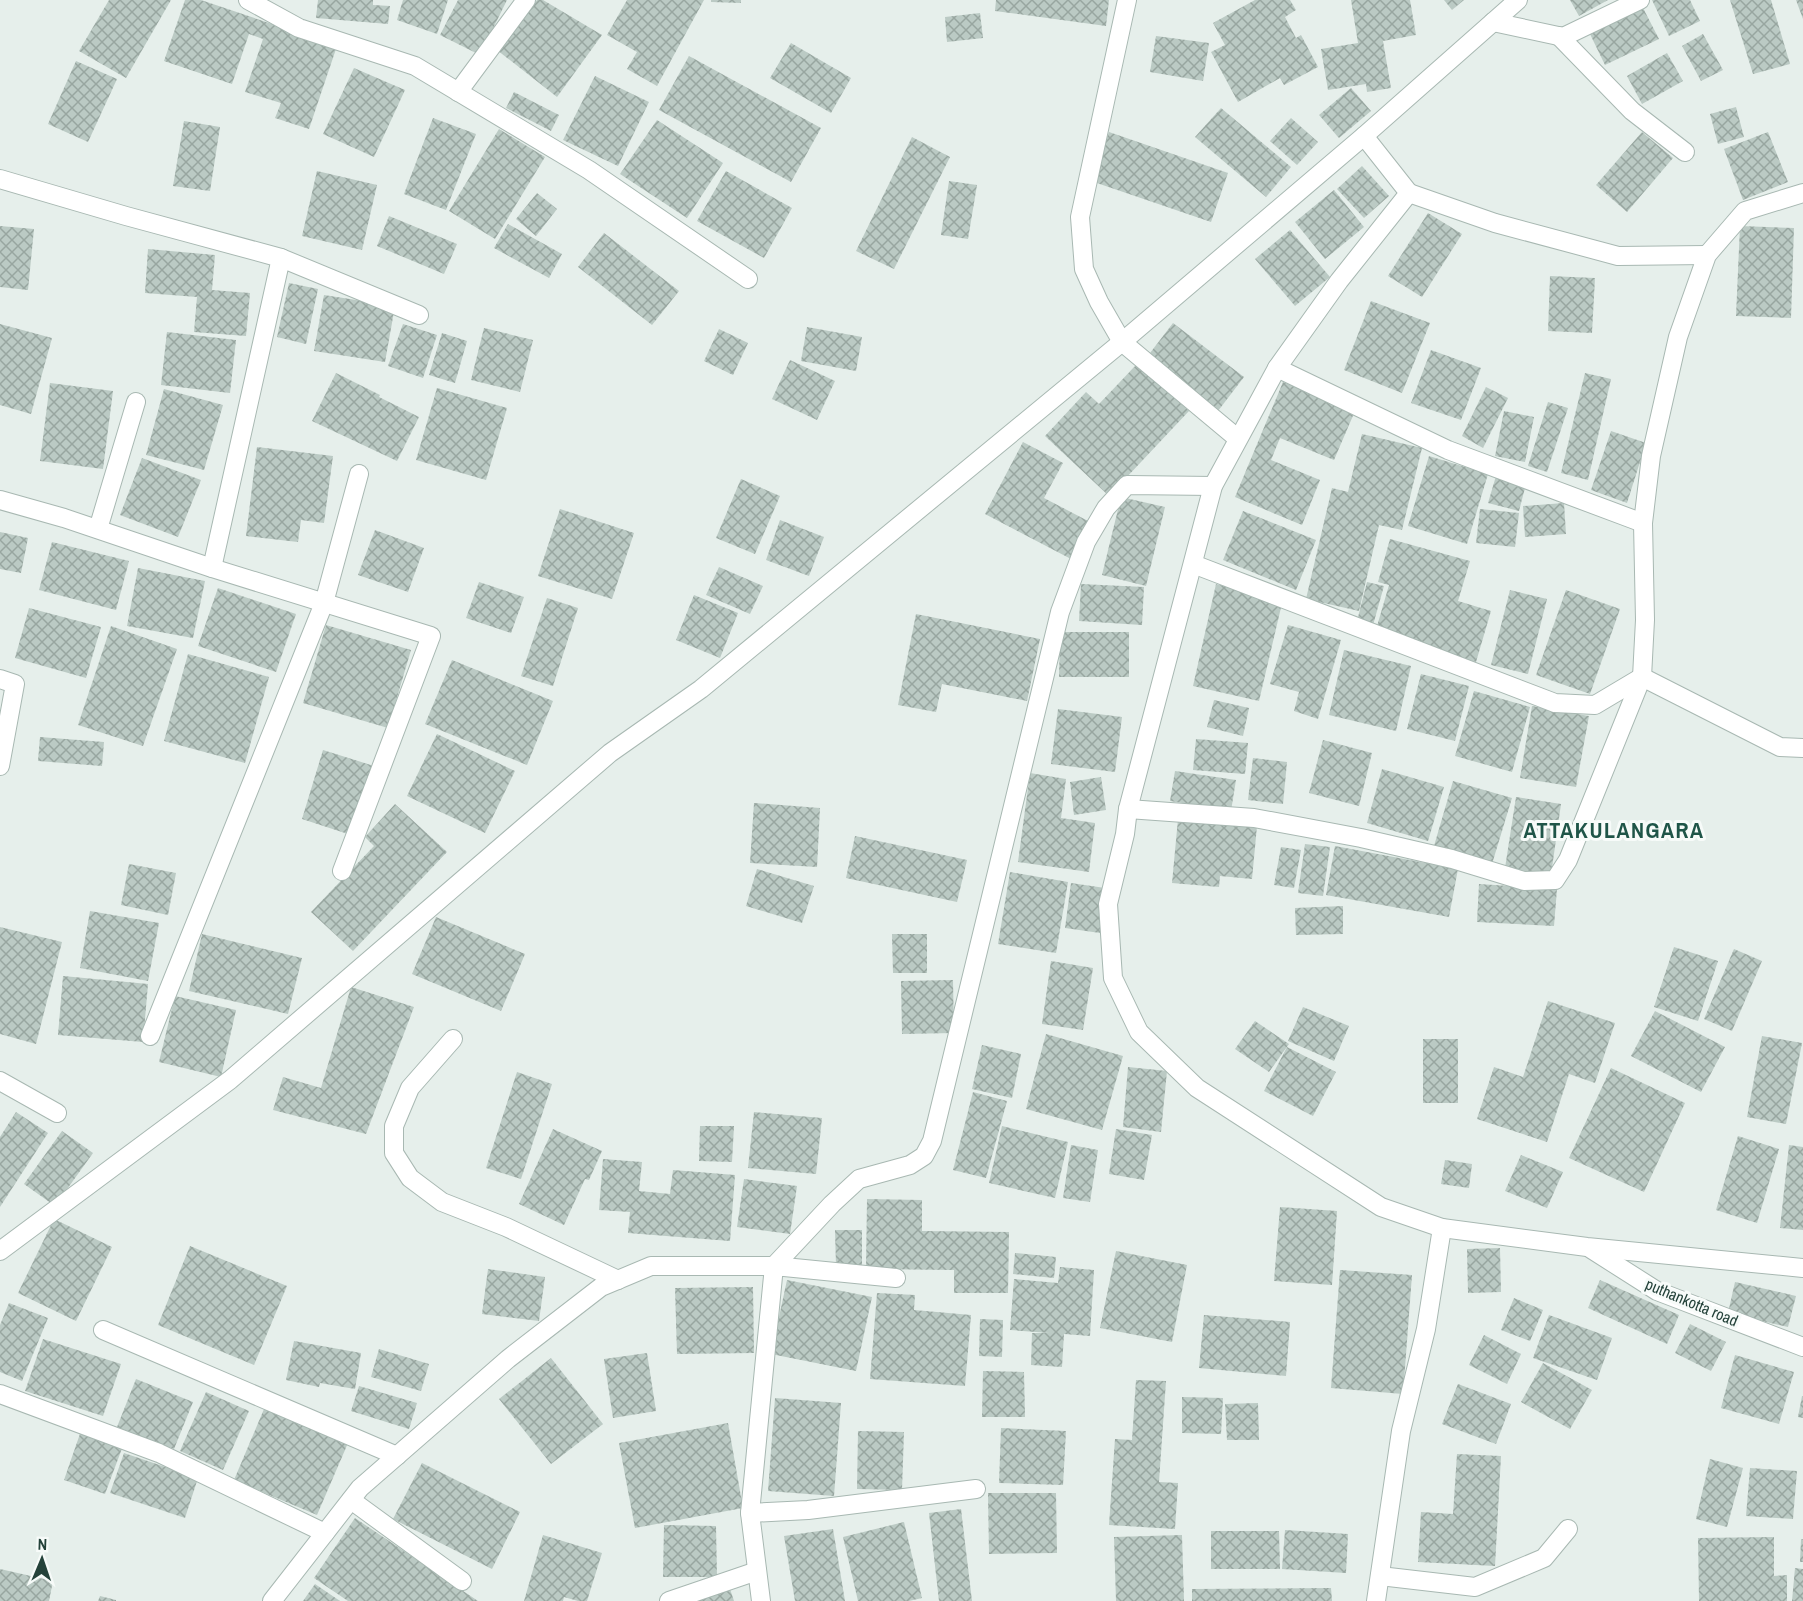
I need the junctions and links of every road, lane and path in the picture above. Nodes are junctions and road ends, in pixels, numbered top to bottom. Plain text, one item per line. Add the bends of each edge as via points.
1 (248, 0) edge
2 (526, 0) edge
3 (1127, 0) edge
4 (1518, 0) edge
5 (1640, 0) edge
6 (1493, 22) junction
7 (1559, 36) junction
8 (458, 92) junction
9 (1364, 136) junction
10 (1685, 152) dead end
11 (0, 180) edge
12 (1409, 193) junction
13 (1803, 193) edge
14 (1707, 255) junction
15 (281, 258) junction
16 (748, 279) dead end
17 (419, 315) dead end
18 (1122, 342) junction
19 (1276, 368) junction
20 (136, 402) dead end
21 (1237, 438) junction
22 (359, 474) dead end
23 (1213, 486) junction
24 (0, 500) edge
25 (1643, 524) junction
26 (98, 529) junction
27 (1193, 564) junction
28 (212, 568) junction
29 (324, 603) junction
30 (1642, 677) junction
31 (0, 679) edge
32 (1803, 748) edge
33 (0, 766) edge
34 (1128, 809) junction
35 (342, 871) dead end
36 (150, 1036) dead end
37 (453, 1039) dead end
38 (0, 1081) edge
39 (57, 1113) dead end
40 (1442, 1228) junction
41 (1587, 1246) junction
42 (0, 1251) edge
43 (774, 1266) junction
44 (1803, 1268) edge
45 (896, 1278) dead end
46 (618, 1280) junction
47 (103, 1330) dead end
48 (1803, 1347) edge
49 (0, 1394) edge
50 (397, 1456) junction
51 (976, 1489) dead end
52 (351, 1500) junction
53 (750, 1513) junction
54 (1568, 1529) dead end
55 (325, 1533) junction
56 (757, 1571) junction
57 (1380, 1576) junction
58 (462, 1581) dead end
59 (272, 1601) edge
60 (669, 1601) edge
61 (761, 1601) edge
62 (1376, 1601) edge

1 - 8 street via 299,28 415,66
2 - 8 street
3 - 18 street via 1080,217 1084,269
4 - 6 street
5 - 7 street
6 - 7 street
6 - 9 street
7 - 10 street via 1632,111
8 - 16 street via 589,170
9 - 12 street
9 - 18 street
11 - 15 street
12 - 14 street via 1495,223 1618,256
12 - 19 street
13 - 14 street via 1745,211
14 - 25 street via 1678,337 1651,456
15 - 17 street
15 - 28 street
18 - 21 street
18 - 42 street via 700,689 610,753 230,1080
19 - 21 street
19 - 25 street via 1448,450
20 - 26 street
21 - 23 street
22 - 29 street
23 - 27 street
23 - 43 street via 1127,485 1106,508 1086,542 1060,612 932,1141 924,1156 910,1165 859,1179
24 - 26 street
25 - 30 street
26 - 28 street
27 - 30 street via 1555,702 1595,705
27 - 34 street
28 - 29 street
29 - 35 street via 431,636
29 - 36 street
30 - 32 street via 1780,747
30 - 34 street via 1568,860 1555,880 1524,881 1418,851 1254,818
31 - 33 street via 15,684
34 - 40 street via 1108,904 1113,978 1139,1032 1197,1088 1381,1207
37 - 46 street via 410,1088 394,1126 394,1153 410,1178 442,1202 506,1227
38 - 39 street
40 - 41 street
40 - 57 street via 1426,1329 1401,1431
41 - 44 street
41 - 48 street, puthankotta road via 1658,1291
43 - 45 street
43 - 46 street via 651,1266
43 - 53 street
46 - 50 street via 602,1287 508,1359
47 - 50 street
49 - 55 street via 159,1453
50 - 52 street
51 - 53 street via 808,1510
52 - 55 street
52 - 58 street
53 - 56 street
54 - 57 street via 1544,1558 1475,1587
55 - 59 street
56 - 60 street
56 - 61 street
57 - 62 street

